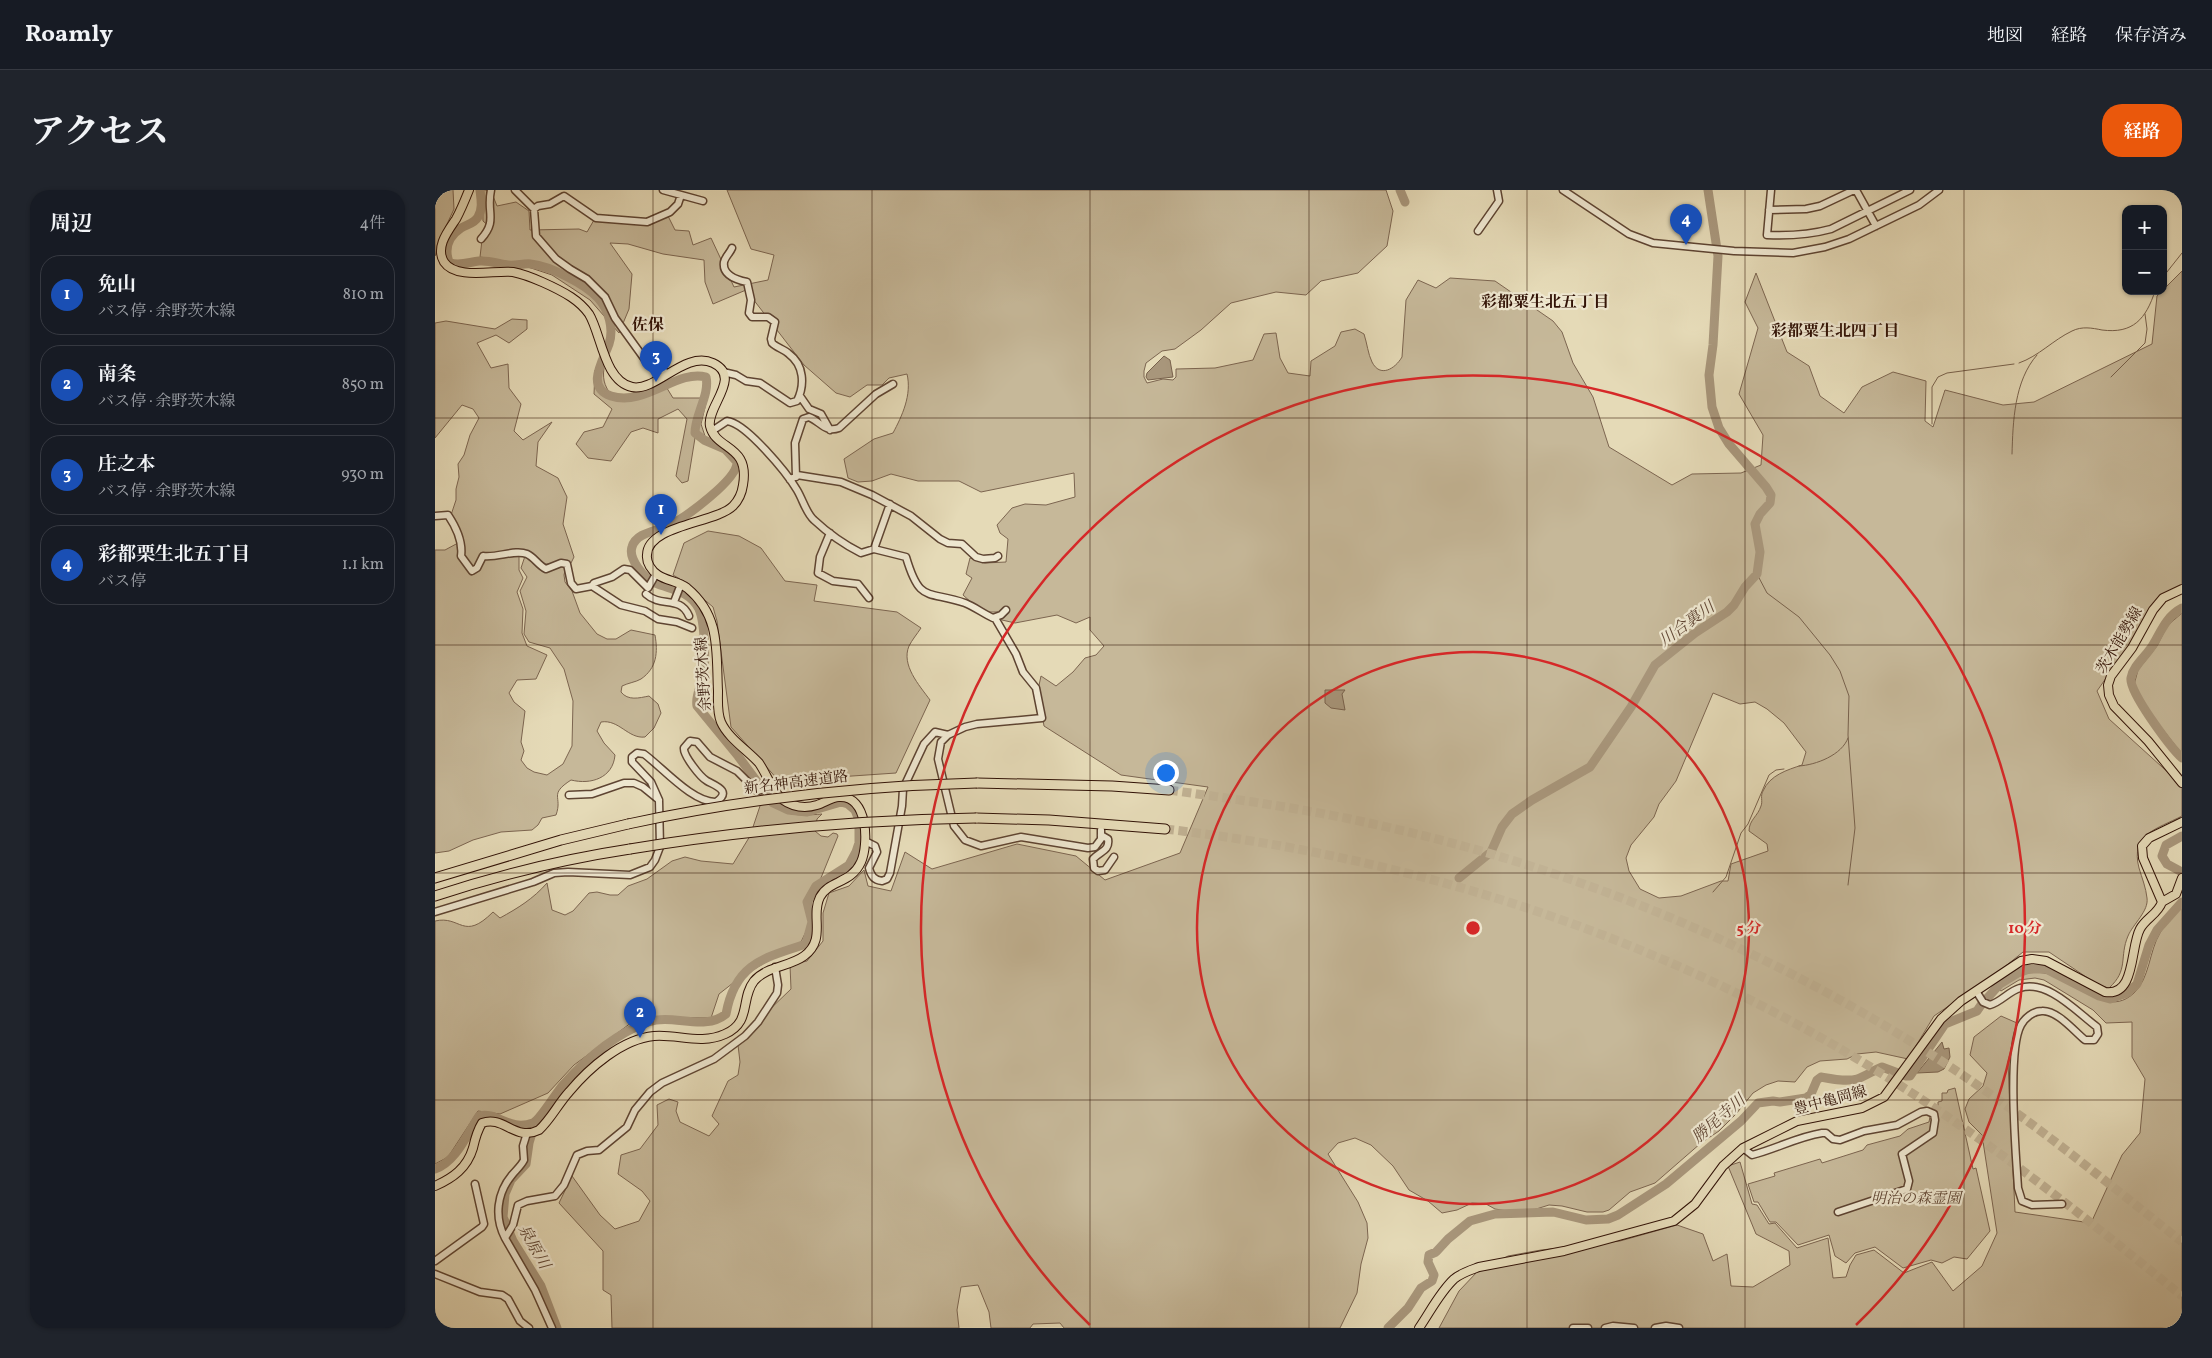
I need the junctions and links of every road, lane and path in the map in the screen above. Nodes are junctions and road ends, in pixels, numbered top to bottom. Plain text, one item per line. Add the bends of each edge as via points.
1 (469, 190) edge
2 (491, 190) edge
3 (515, 190) edge
4 (663, 190) edge
5 (1497, 190) edge
6 (1563, 190) edge
7 (1771, 190) edge
8 (1855, 190) edge
9 (1910, 190) edge
10 (1939, 190) edge
11 (1838, 193) edge
12 (681, 195) junction
13 (703, 201) dead end
14 (534, 209) junction
15 (1769, 210) junction
16 (1867, 212) junction
17 (661, 216) junction
18 (672, 216) dead end
19 (1876, 226) junction
20 (1478, 232) dead end
21 (481, 239) dead end
22 (732, 248) dead end
23 (723, 372) junction
24 (667, 373) junction
25 (893, 384) dead end
26 (800, 396) junction
27 (830, 430) junction
28 (712, 431) junction
29 (793, 478) junction
30 (890, 504) junction
31 (435, 516) edge
32 (830, 533) junction
33 (874, 549) junction
34 (998, 556) dead end
35 (657, 574) junction
36 (592, 586) junction
37 (680, 586) junction
38 (2182, 589) edge
39 (647, 593) junction
40 (869, 598) dead end
41 (674, 602) junction
42 (1006, 610) dead end
43 (689, 616) dead end
44 (995, 618) junction
45 (692, 628) dead end
46 (948, 735) junction
47 (2182, 783) edge
48 (772, 788) junction
49 (1169, 790) tunnel mouth
50 (569, 795) dead end
51 (659, 800) junction
52 (2182, 822) edge
53 (1165, 830) tunnel mouth
54 (867, 842) junction
55 (1114, 857) dead end
56 (525, 869) junction
57 (435, 878) edge
58 (2182, 878) edge
59 (435, 896) edge
60 (435, 900) edge
61 (2162, 902) junction
62 (435, 912) edge
63 (775, 967) junction
64 (1978, 994) junction
65 (530, 1133) junction
66 (1743, 1148) junction
67 (475, 1184) dead end
68 (435, 1186) edge
69 (2062, 1204) dead end
70 (1837, 1212) dead end
71 (505, 1238) junction
72 (435, 1261) edge
73 (435, 1274) edge
74 (529, 1328) edge
75 (552, 1328) edge
76 (1419, 1328) edge
77 (1573, 1328) edge
78 (1588, 1328) edge
79 (1605, 1328) edge
80 (1634, 1328) edge
81 (1655, 1328) edge
82 (1679, 1328) edge

1 - 24 main road via 441,243 444,262 457,271 513,272 577,301 589,314 609,363 625,384 633,388 645,387
2 - 21 street via 490,230
3 - 14 street
4 - 12 street
5 - 20 street via 1499,201
6 - 19 street via 1617,227 1643,240 1667,246 1793,253 1849,239
7 - 15 street
8 - 11 street
8 - 16 street
9 - 16 street
10 - 19 street
11 - 15 street via 1819,206
12 - 13 street
12 - 17 street via 671,212
14 - 17 street via 564,196 597,218 647,222
14 - 24 street via 536,236 556,258 587,279 605,297 615,318 646,361
15 - 16 street via 1767,235 1785,236 1819,232
16 - 19 street
17 - 18 street
22 - 26 street via 724,266 735,280 747,282 752,317 768,317 775,322 772,343 790,354 802,375
23 - 24 main road via 716,364 704,360
23 - 26 street via 760,383 790,403
23 - 28 main road via 725,384 711,418
25 - 27 street via 839,428
26 - 27 street via 809,409 821,414
27 - 29 street via 809,417 803,419 795,443
28 - 29 street via 727,421 732,422
28 - 35 main road via 736,452 743,463 744,480 740,496 726,511 661,535 653,542 648,548 647,558
29 - 30 street via 841,482
29 - 32 street via 813,520
30 - 33 street
30 - 34 street via 940,539 962,544 976,557
31 - 36 street via 448,515 456,526 461,556 471,571 477,568 484,556 491,558 511,552 527,554 546,569 561,563 568,565 571,583 576,589
32 - 33 street via 836,540 861,553
32 - 40 street via 820,557 818,573 833,581 859,584
33 - 44 street via 906,557 912,579 921,590 935,597 965,603
35 - 37 main road, 余野茨木線
35 - 39 street
36 - 39 street via 593,582 612,577 624,569 630,570
36 - 45 street via 621,605
37 - 41 street
37 - 48 main road, 余野茨木線 via 706,608 712,619 721,723 760,765
38 - 47 main road, 茨木能勢線 via 2163,598 2153,610 2108,685 2115,706
39 - 41 street via 653,600
41 - 43 street via 680,604
42 - 44 street
44 - 46 street via 1023,672 1036,688 1042,718 977,724
46 - 54 street via 935,732 931,735 903,790 903,806 887,879 877,881 871,874 869,868 877,852 875,846
46 - 55 street via 941,742 938,759 954,826 965,840 981,846 1029,837 1088,848 1099,844 1101,833 1109,845 1093,859 1094,868 1105,870
48 - 51 street via 759,792 754,789 737,771 710,757 694,741 685,745 683,753 704,778 718,786 722,796 716,802 702,800 650,758 637,753 632,762 651,782
48 - 54 main road, 余野茨木線 via 782,800 798,807 812,807 838,797 849,798 863,817
49 - 57 highway, 新名神高速道路, bridge via 977,783 873,787 819,793 708,808 628,824 561,840
50 - 51 street via 592,794 616,784 634,783
51 - 62 street via 660,847 655,860 644,871 623,876 554,873
52 - 61 main road via 2149,838 2142,846 2143,858
53 - 56 highway, bridge via 1049,820 976,818 843,823 683,840 592,854
54 - 63 main road, 余野茨木線 via 860,866 819,898 817,934 810,950 799,959
56 - 59 highway
56 - 60 highway
58 - 61 main road via 2176,894
61 - 64 main road, 豊中亀岡線 via 2157,912 2138,931 2129,972 2119,990 2105,992 2053,964 2032,959 2013,965
63 - 65 main road, 余野茨木線 via 753,983 742,1019 727,1034 693,1040 652,1036 631,1042 589,1071 566,1095 543,1127
63 - 71 street via 777,993 745,1036 713,1060 650,1092 635,1110 627,1127 599,1150 577,1155 555,1196 518,1205 513,1225
64 - 66 main road, 豊中亀岡線 via 1938,1021 1888,1093 1876,1102 1862,1108 1797,1121
64 - 69 street via 1985,1004 1995,1003 2019,988 2033,986 2048,990 2097,1027 2098,1034 2094,1040 2085,1040 2054,1014 2043,1011 2030,1014 2020,1026 2015,1052 2013,1104 2018,1188 2022,1201 2032,1205
65 - 68 main road via 511,1130 493,1120 482,1123 469,1160 447,1180
65 - 71 street via 523,1146 525,1160 507,1182 499,1202 499,1227
66 - 70 street via 1752,1155 1822,1133 1840,1140 1864,1131 1897,1125 1927,1110 1934,1114 1933,1133 1902,1154 1909,1181 1907,1189
66 - 76 main road, 豊中亀岡線 via 1723,1166 1695,1204 1674,1221 1605,1241 1479,1267 1464,1273 1444,1292
67 - 72 street via 484,1224
71 - 75 street via 535,1290
73 - 74 street via 480,1292 502,1295
77 - 78 street
79 - 80 street
81 - 82 street

